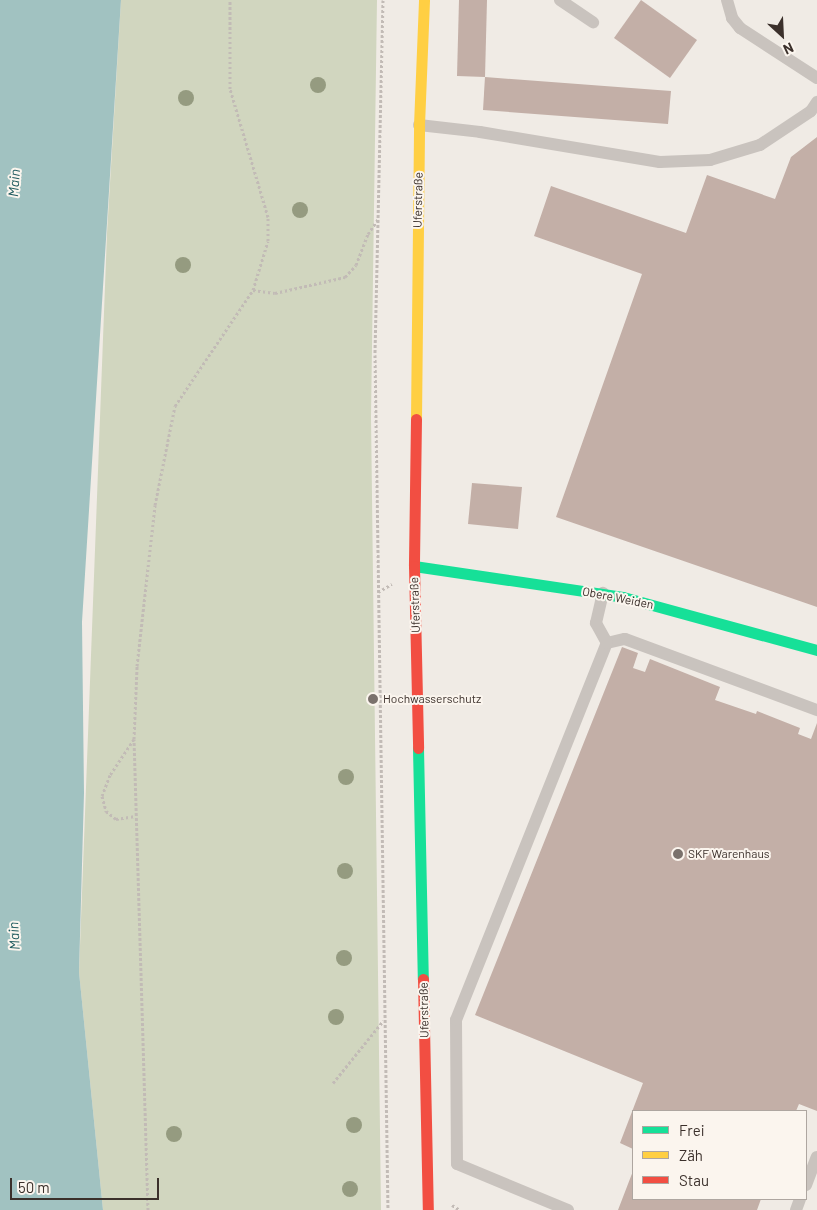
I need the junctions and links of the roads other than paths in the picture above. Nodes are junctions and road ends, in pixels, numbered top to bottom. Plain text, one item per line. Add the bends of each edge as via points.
1 (424, 0) edge
2 (560, 0) edge
3 (727, 0) edge
4 (593, 22) dead end
5 (817, 78) edge
6 (817, 102) edge
7 (419, 125) junction
8 (414, 566) junction
9 (603, 593) junction
10 (607, 643) junction
11 (817, 650) edge
12 (817, 710) edge
13 (817, 1157) edge
14 (807, 1182) edge
15 (428, 1210) edge
16 (568, 1210) edge

1 - 7 street, Uferstraße
2 - 4 lane
3 - 5 lane via 732,18 740,28
6 - 7 lane via 810,111 760,145 710,160 660,162
7 - 8 street, Uferstraße
8 - 9 street, Obere Weiden
8 - 15 street, Uferstraße
9 - 10 lane via 596,623
9 - 11 street, Obere Weiden
10 - 12 lane via 625,639
10 - 16 lane via 456,1020 457,1164
13 - 14 lane

